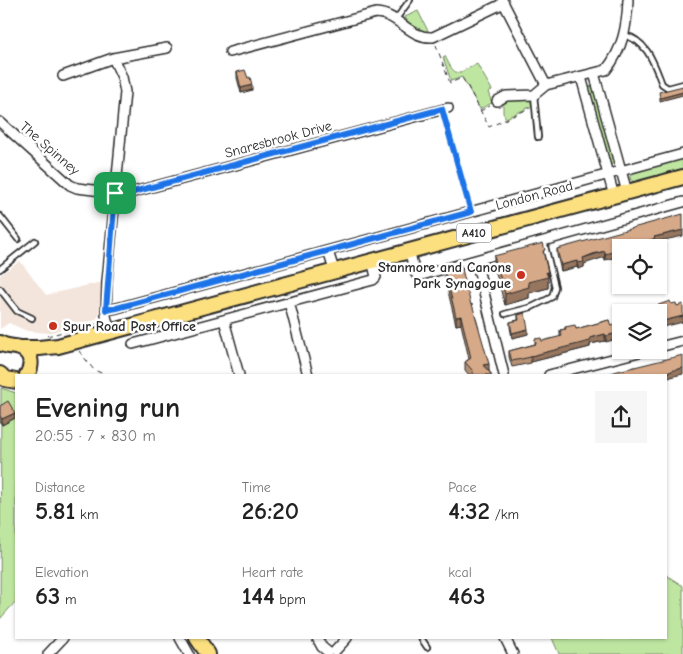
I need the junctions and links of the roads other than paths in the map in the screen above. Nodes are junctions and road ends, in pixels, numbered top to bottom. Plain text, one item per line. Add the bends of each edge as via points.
1 (410, 0) edge
2 (628, 0) edge
3 (503, 2) edge
4 (396, 19) junction
5 (624, 35) junction
6 (167, 48) dead end
7 (230, 52) dead end
8 (113, 58) junction
9 (594, 74) junction
10 (63, 76) dead end
11 (581, 77) junction
12 (683, 84) edge
13 (546, 85) junction
14 (534, 96) junction
15 (496, 101) road end
16 (445, 108) road end
17 (0, 122) edge
18 (538, 137) dead end
19 (683, 154) edge
20 (622, 171) junction
21 (608, 175) junction
22 (683, 177) edge
23 (115, 193) junction
24 (621, 194) junction
25 (683, 202) edge
26 (0, 216) edge
27 (18, 239) dead end
28 (544, 240) junction
29 (35, 241) dead end
30 (409, 250) junction
31 (328, 251) junction
32 (372, 260) junction
33 (476, 260) junction
34 (0, 269) edge
35 (334, 270) junction
36 (0, 289) edge
37 (289, 302) junction
38 (106, 310) junction
39 (506, 314) dead end
40 (32, 318) dead end
41 (224, 320) junction
42 (136, 324) junction
43 (110, 331) junction
44 (683, 341) edge
45 (0, 343) edge
46 (667, 345) edge
47 (58, 346) junction
48 (17, 347) junction
49 (0, 354) edge
50 (612, 359) edge
51 (29, 371) edge
52 (239, 374) edge
53 (308, 374) edge
54 (504, 374) edge
55 (553, 374) edge
56 (62, 639) edge
57 (181, 639) edge
58 (198, 639) edge
59 (318, 639) edge
60 (346, 639) edge
61 (422, 639) edge
62 (506, 639) edge
63 (427, 647) dead end
64 (332, 653) edge
65 (48, 654) edge
66 (189, 654) edge
67 (208, 654) edge
68 (513, 654) edge

1 - 4 lane
2 - 5 street
3 - 4 street via 433,37 416,35
3 - 13 street
4 - 7 street via 385,13 376,13
5 - 9 street via 612,63 606,70
5 - 12 lane via 632,37 645,48 662,84 668,88
6 - 8 street
8 - 10 street
8 - 23 street via 125,92
9 - 11 street
9 - 20 street
11 - 13 street
11 - 21 street
13 - 14 street
14 - 15 street via 506,96
14 - 18 lane
16 - 23 street, Snaresbrook Drive via 126,194
17 - 23 street, The Spinney via 70,185
19 - 20 street, London Road
20 - 21 street, London Road
20 - 24 street
21 - 24 street
21 - 31 street, London Road
22 - 24 main road, London Road / A410
23 - 38 street
24 - 30 main road, London Road / A410
25 - 28 street
26 - 27 lane
28 - 33 street
28 - 39 lane via 555,291 552,298
29 - 34 lane
30 - 32 main road, London Road / A410
30 - 33 street via 415,273 422,275
31 - 35 street
31 - 38 street, London Road
32 - 35 main road, London Road / A410
32 - 37 street via 373,280
33 - 54 street
35 - 42 main road, London Road / A410
36 - 40 lane via 17,311
37 - 41 street
37 - 53 street
38 - 43 street
41 - 42 street via 138,343
41 - 52 street
42 - 43 main road, London Road / A410
43 - 47 main road, London Road / A410
44 - 46 street
45 - 48 main road
47 - 48 main road, London Road / A410
47 - 51 main road, London Road / A410 via 41,355
48 - 49 main road
48 - 51 main road via 30,357
50 - 55 street
56 - 65 street
57 - 66 street
58 - 67 main road
59 - 64 street
60 - 64 street
61 - 63 lane
62 - 68 street

